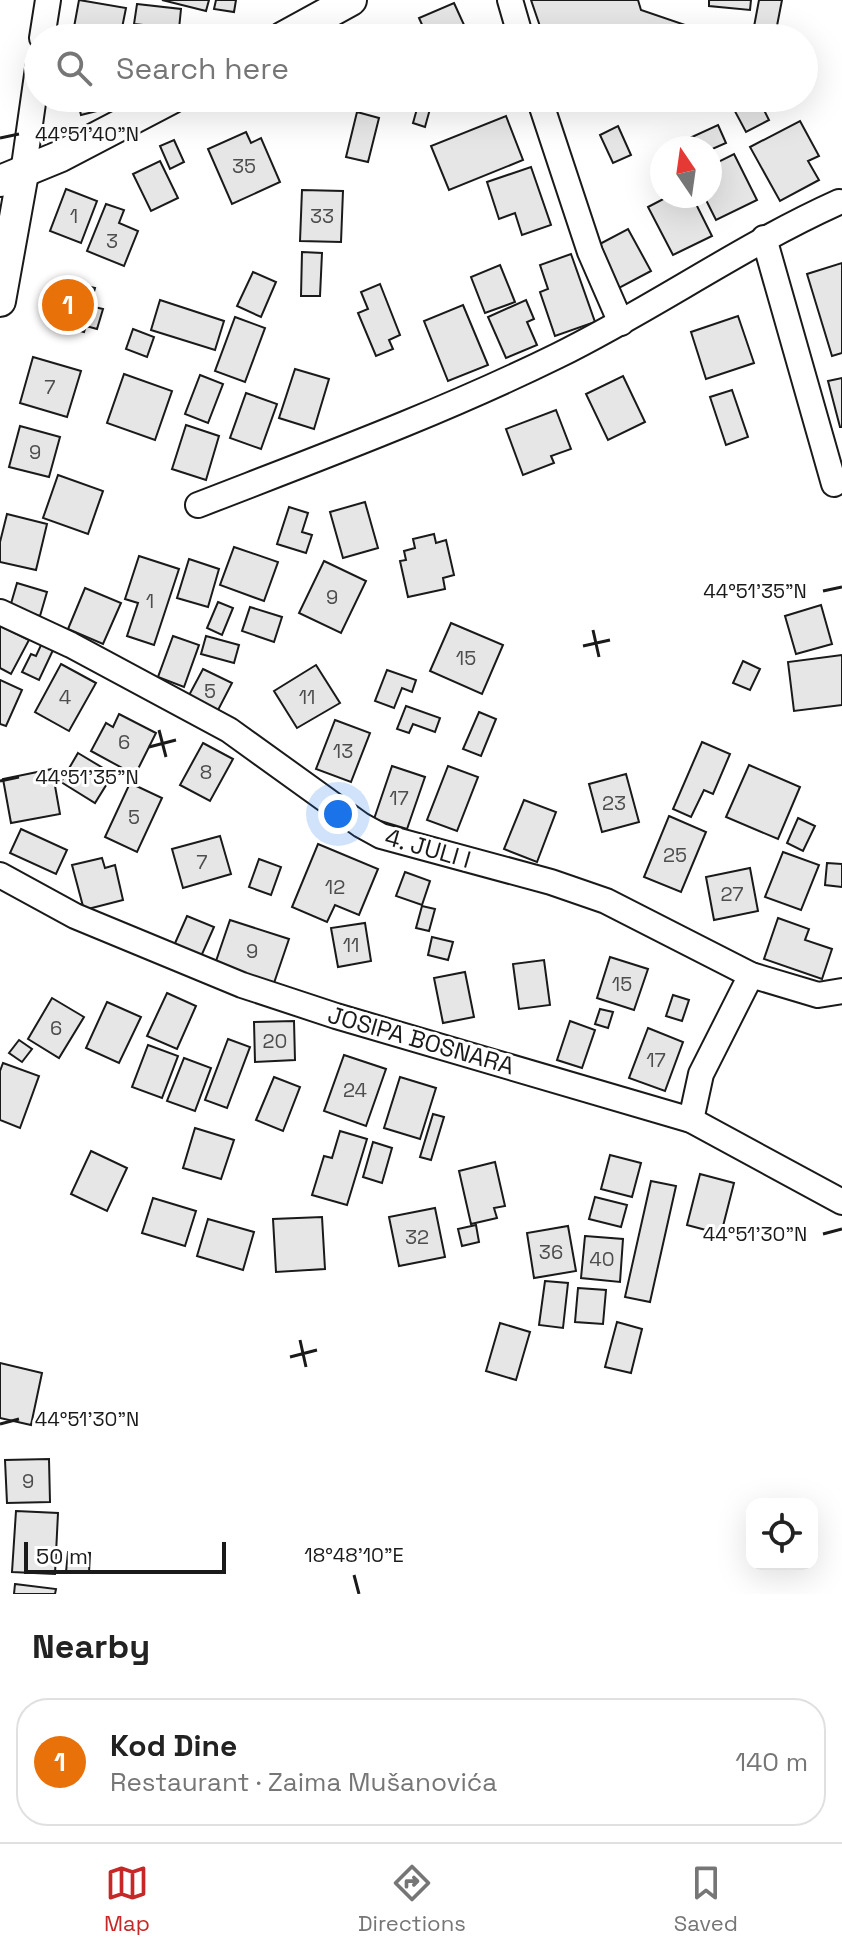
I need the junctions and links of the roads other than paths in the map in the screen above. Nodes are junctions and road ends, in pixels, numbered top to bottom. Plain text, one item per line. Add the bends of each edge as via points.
1 (48, 0) edge
2 (351, 0) edge
3 (510, 0) edge
4 (44, 24) edge
5 (307, 24) edge
6 (517, 24) edge
7 (27, 112) edge
8 (143, 112) edge
9 (544, 112) edge
10 (11, 177) edge
11 (839, 202) dead end
12 (764, 238) junction
13 (0, 301) edge
14 (621, 323) junction
15 (834, 484) dead end
16 (198, 505) dead end
17 (0, 612) edge
18 (0, 875) edge
19 (751, 975) junction
20 (842, 991) edge
21 (691, 1120) junction
22 (842, 1202) edge

1 - 4 street
2 - 5 street
3 - 6 street
7 - 10 street
8 - 10 street
9 - 14 street via 590,252
10 - 13 street
11 - 12 street
12 - 14 street
12 - 15 street
14 - 16 street via 497,385
17 - 19 street, 4. JULI I via 229,730 381,836 606,901
18 - 21 street, JOSIPA BOSNARA via 75,916 242,985
19 - 20 street, 4. JULI I via 818,995
19 - 21 street via 701,1074
21 - 22 street, JOSIPA BOSNARA

